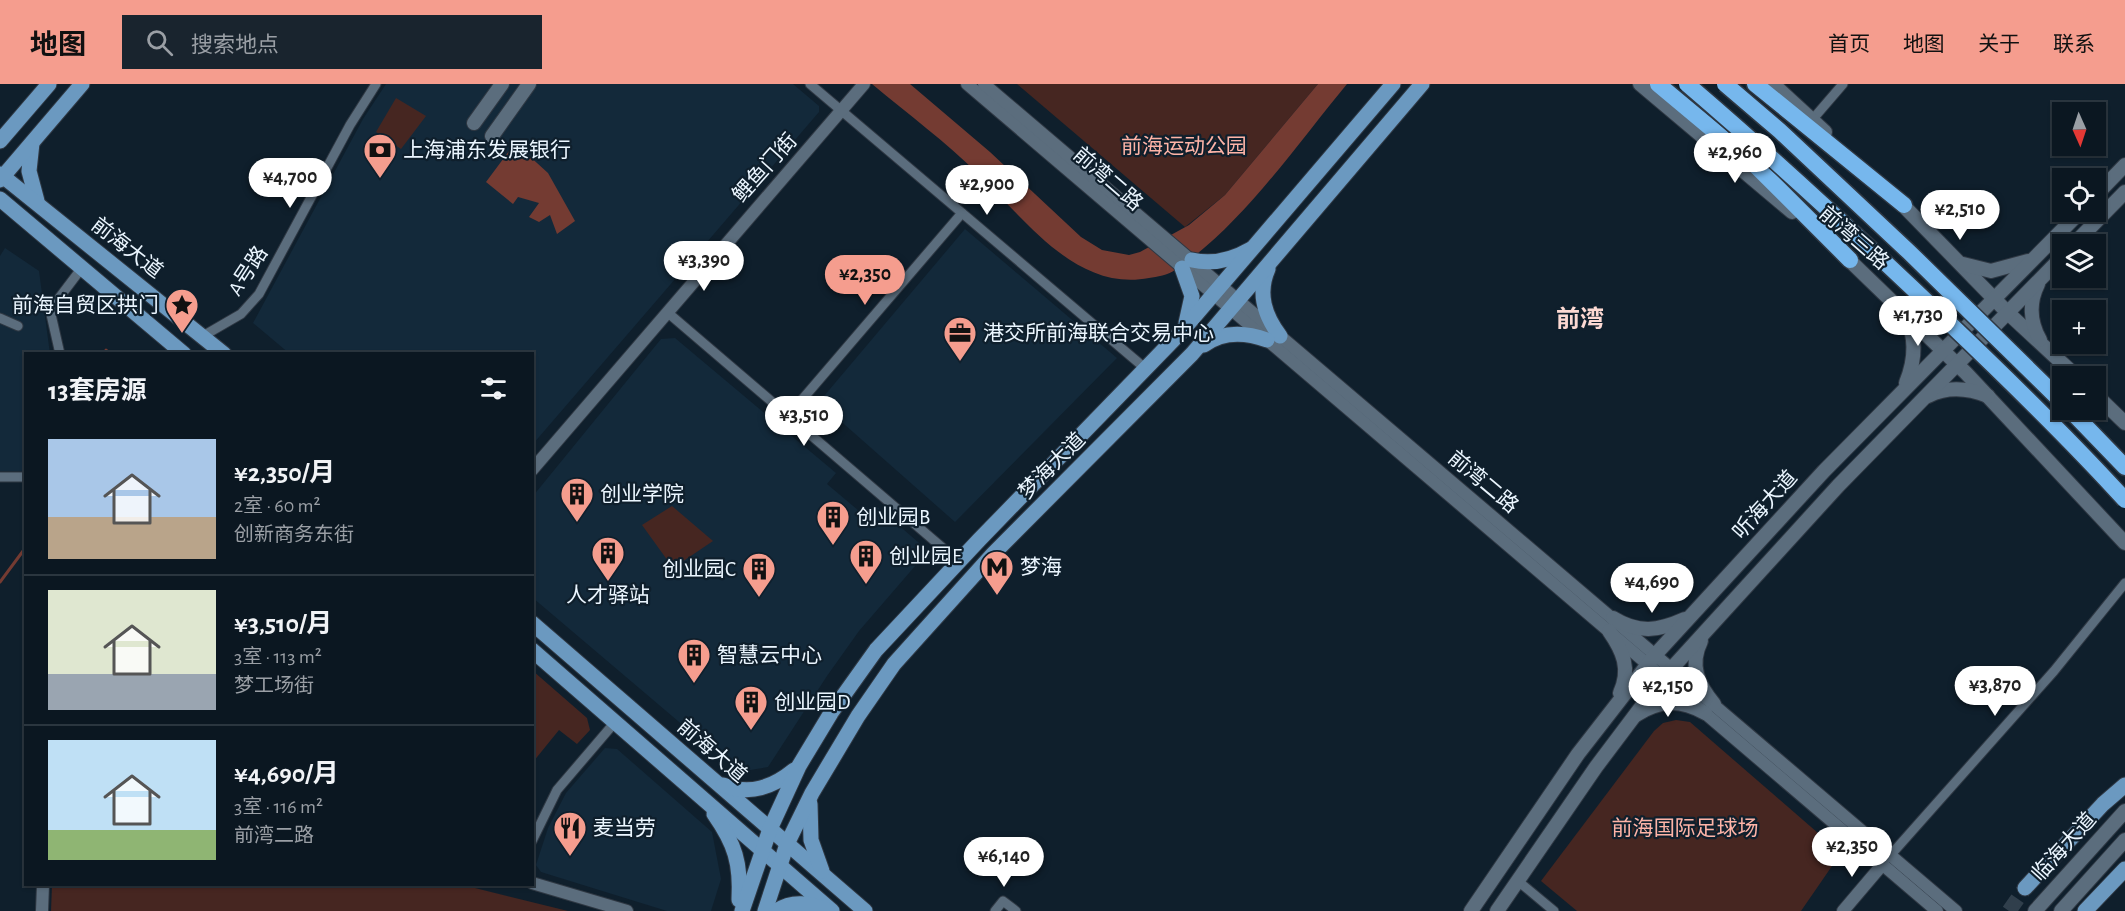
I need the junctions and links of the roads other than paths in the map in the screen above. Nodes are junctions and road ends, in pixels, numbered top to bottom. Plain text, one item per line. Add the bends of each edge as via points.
1 (49, 84) edge
2 (82, 84) edge
3 (376, 84) edge
4 (502, 84) edge
5 (529, 84) edge
6 (810, 84) edge
7 (864, 84) edge
8 (967, 84) edge
9 (984, 84) edge
10 (1393, 84) edge
11 (1422, 84) edge
12 (1640, 84) edge
13 (1659, 84) edge
14 (1687, 84) edge
15 (1725, 84) edge
16 (1843, 84) edge
17 (1765, 88) edge
18 (842, 110) junction
19 (22, 117) junction
20 (1812, 120) junction
21 (474, 123) dead end
22 (0, 130) edge
23 (492, 136) dead end
24 (0, 141) edge
25 (33, 141) junction
26 (2125, 165) edge
27 (1, 177) edge
28 (2106, 185) edge
29 (2125, 192) edge
30 (0, 199) edge
31 (38, 204) junction
32 (1904, 205) junction
33 (962, 213) junction
34 (0, 215) edge
35 (20, 216) junction
36 (2070, 222) edge
37 (2084, 234) edge
38 (1156, 238) junction
39 (1262, 239) junction
40 (2033, 259) junction
41 (1850, 260) junction
42 (1957, 260) junction
43 (1271, 263) junction
44 (1187, 264) junction
45 (2052, 267) edge
46 (81, 269) junction
47 (2040, 280) junction
48 (1217, 291) junction
49 (1994, 299) junction
50 (1235, 306) junction
51 (1901, 308) junction
52 (667, 312) junction
53 (2008, 313) junction
54 (0, 318) edge
55 (18, 326) dead end
56 (1182, 332) junction
57 (203, 336) junction
58 (1273, 338) junction
59 (2042, 345) junction
60 (1943, 350) junction
61 (60, 352) edge
62 (182, 352) edge
63 (222, 352) edge
64 (1192, 354) junction
65 (1958, 364) junction
66 (2065, 366) edge
67 (1146, 369) junction
68 (1904, 388) junction
69 (2052, 392) edge
70 (1990, 397) junction
71 (1922, 400) junction
72 (2106, 405) edge
73 (788, 416) junction
74 (2080, 420) edge
75 (2125, 423) edge
76 (2125, 467) edge
77 (534, 468) edge
78 (0, 477) edge
79 (24, 477) edge
80 (2125, 500) edge
81 (2125, 543) edge
82 (958, 561) junction
83 (2125, 583) edge
84 (1690, 617) junction
85 (534, 625) edge
86 (1611, 625) junction
87 (1704, 633) junction
88 (534, 652) edge
89 (1651, 659) junction
90 (1668, 673) junction
91 (1616, 702) junction
92 (1709, 709) junction
93 (1632, 718) junction
94 (616, 721) junction
95 (799, 766) junction
96 (714, 780) junction
97 (2125, 785) edge
98 (812, 793) junction
99 (701, 797) junction
100 (2125, 811) edge
101 (770, 829) junction
102 (534, 837) edge
103 (2125, 840) edge
104 (787, 844) junction
105 (763, 849) junction
106 (1887, 860) junction
107 (780, 865) junction
108 (2125, 869) edge
109 (1518, 881) junction
110 (534, 884) edge
111 (43, 886) edge
112 (835, 887) junction
113 (2025, 888) tunnel mouth
114 (42, 911) edge
115 (627, 911) edge
116 (740, 911) edge
117 (765, 911) edge
118 (776, 911) edge
119 (832, 911) edge
120 (865, 911) edge
121 (996, 911) edge
122 (1016, 911) edge
123 (1471, 911) edge
124 (1497, 911) edge
125 (1554, 911) edge
126 (1844, 911) edge
127 (1937, 911) edge
128 (1956, 911) edge
129 (2035, 911) edge
130 (2061, 911) edge
131 (2085, 911) edge

1 - 19 main road
2 - 25 main road
3 - 57 street, A号路 via 260,294 241,314
4 - 21 main road
5 - 23 main road
6 - 18 street
7 - 18 street, 鲤鱼门街
8 - 38 street, 前湾二路
9 - 38 street, 前湾二路
10 - 39 main road, 梦海大道
11 - 43 main road, 梦海大道
12 - 41 main road, 前湾三路
13 - 41 highway via 1770,179
14 - 80 highway, bridge via 1894,270 2020,390
15 - 69 highway, bridge via 1875,219
16 - 20 street
17 - 20 main road
17 - 32 highway
18 - 33 street
18 - 52 street, 鲤鱼门街
19 - 22 main road
19 - 24 main road
20 - 32 main road
25 - 27 main road
25 - 31 main road via 29,175
26 - 28 main road
27 - 31 main road, 前海大道
29 - 37 main road
30 - 35 main road, 前海大道
31 - 57 main road, 前海大道
32 - 42 main road
33 - 67 street
33 - 73 street
34 - 35 main road
35 - 46 main road, 前海大道
36 - 40 main road, 听海大道
38 - 44 street, 前湾二路
39 - 44 main road via 1242,254 1225,260
39 - 48 main road, 梦海大道
40 - 42 main road via 1991,271
40 - 49 main road, 听海大道
41 - 51 main road, 前湾三路
42 - 49 main road
43 - 50 main road, 梦海大道
43 - 58 main road via 1263,302
44 - 48 street, 前湾二路
44 - 56 main road via 1190,312
45 - 47 main road, 听海大道
46 - 61 street via 50,310
46 - 62 main road, 前海大道
47 - 53 main road, 听海大道
47 - 59 main road via 2032,308 2035,331
48 - 50 street, 前湾二路
48 - 56 main road, 梦海大道
49 - 53 main road
49 - 60 main road, 听海大道
50 - 58 street, 前湾二路
50 - 64 main road, 梦海大道
51 - 60 main road, 前湾三路
51 - 68 main road via 1909,323 1914,349
52 - 73 street
52 - 77 street, 鲤鱼门街
53 - 59 main road
53 - 65 main road, 听海大道
54 - 55 street
56 - 67 main road, 梦海大道
57 - 63 main road, 前海大道
58 - 64 main road via 1231,334 1209,341
58 - 86 street, 前湾二路
59 - 66 main road
60 - 65 main road, 前湾三路
60 - 68 main road, 听海大道
64 - 98 main road, 梦海大道 via 993,554 908,647 876,687
65 - 70 main road, 前湾三路
65 - 71 main road, 听海大道
67 - 82 main road, 梦海大道
68 - 84 main road, 听海大道
70 - 71 main road via 1949,389
70 - 81 main road, 前湾三路
71 - 87 main road, 听海大道
72 - 75 main road
73 - 82 street
74 - 76 highway
78 - 79 street
82 - 95 main road, 梦海大道 via 876,650
83 - 106 street via 2054,671
84 - 86 main road via 1653,630
84 - 89 main road, 听海大道
85 - 96 main road, 前海大道
86 - 89 street, 前湾二路
86 - 91 main road via 1625,663 1625,680
87 - 90 main road, 听海大道
87 - 92 main road via 1695,669
88 - 94 main road, 前海大道
89 - 90 street, 前湾二路
89 - 91 main road, 听海大道
90 - 92 street, 前湾二路
90 - 93 main road, 听海大道
91 - 123 main road, 听海大道
92 - 93 main road via 1667,702
92 - 106 street, 前湾二路
93 - 109 main road, 听海大道
94 - 99 main road, 前海大道
94 - 102 street via 557,790
95 - 96 main road via 761,789 739,789
95 - 101 main road, 梦海大道
96 - 101 main road, 前海大道
97 - 113 main road
98 - 104 main road, 梦海大道
98 - 112 main road via 809,818 813,851 822,872
99 - 105 main road, 前海大道
99 - 116 main road via 735,850
100 - 129 main road, 临海大道
101 - 104 main road, 前海大道
101 - 105 main road, 梦海大道
103 - 130 main road, 临海大道
104 - 107 main road, 梦海大道
104 - 112 main road, 前海大道
105 - 107 main road, 前海大道
105 - 116 main road, 梦海大道
106 - 126 street
106 - 127 street, 前湾二路
106 - 128 street, 前湾二路
107 - 117 main road, 梦海大道
107 - 119 main road, 前海大道
108 - 131 main road
109 - 124 main road, 听海大道
109 - 125 street
110 - 115 street
111 - 114 street
112 - 120 main road, 前海大道
118 - 119 main road via 798,903
121 - 122 street via 1004,901

